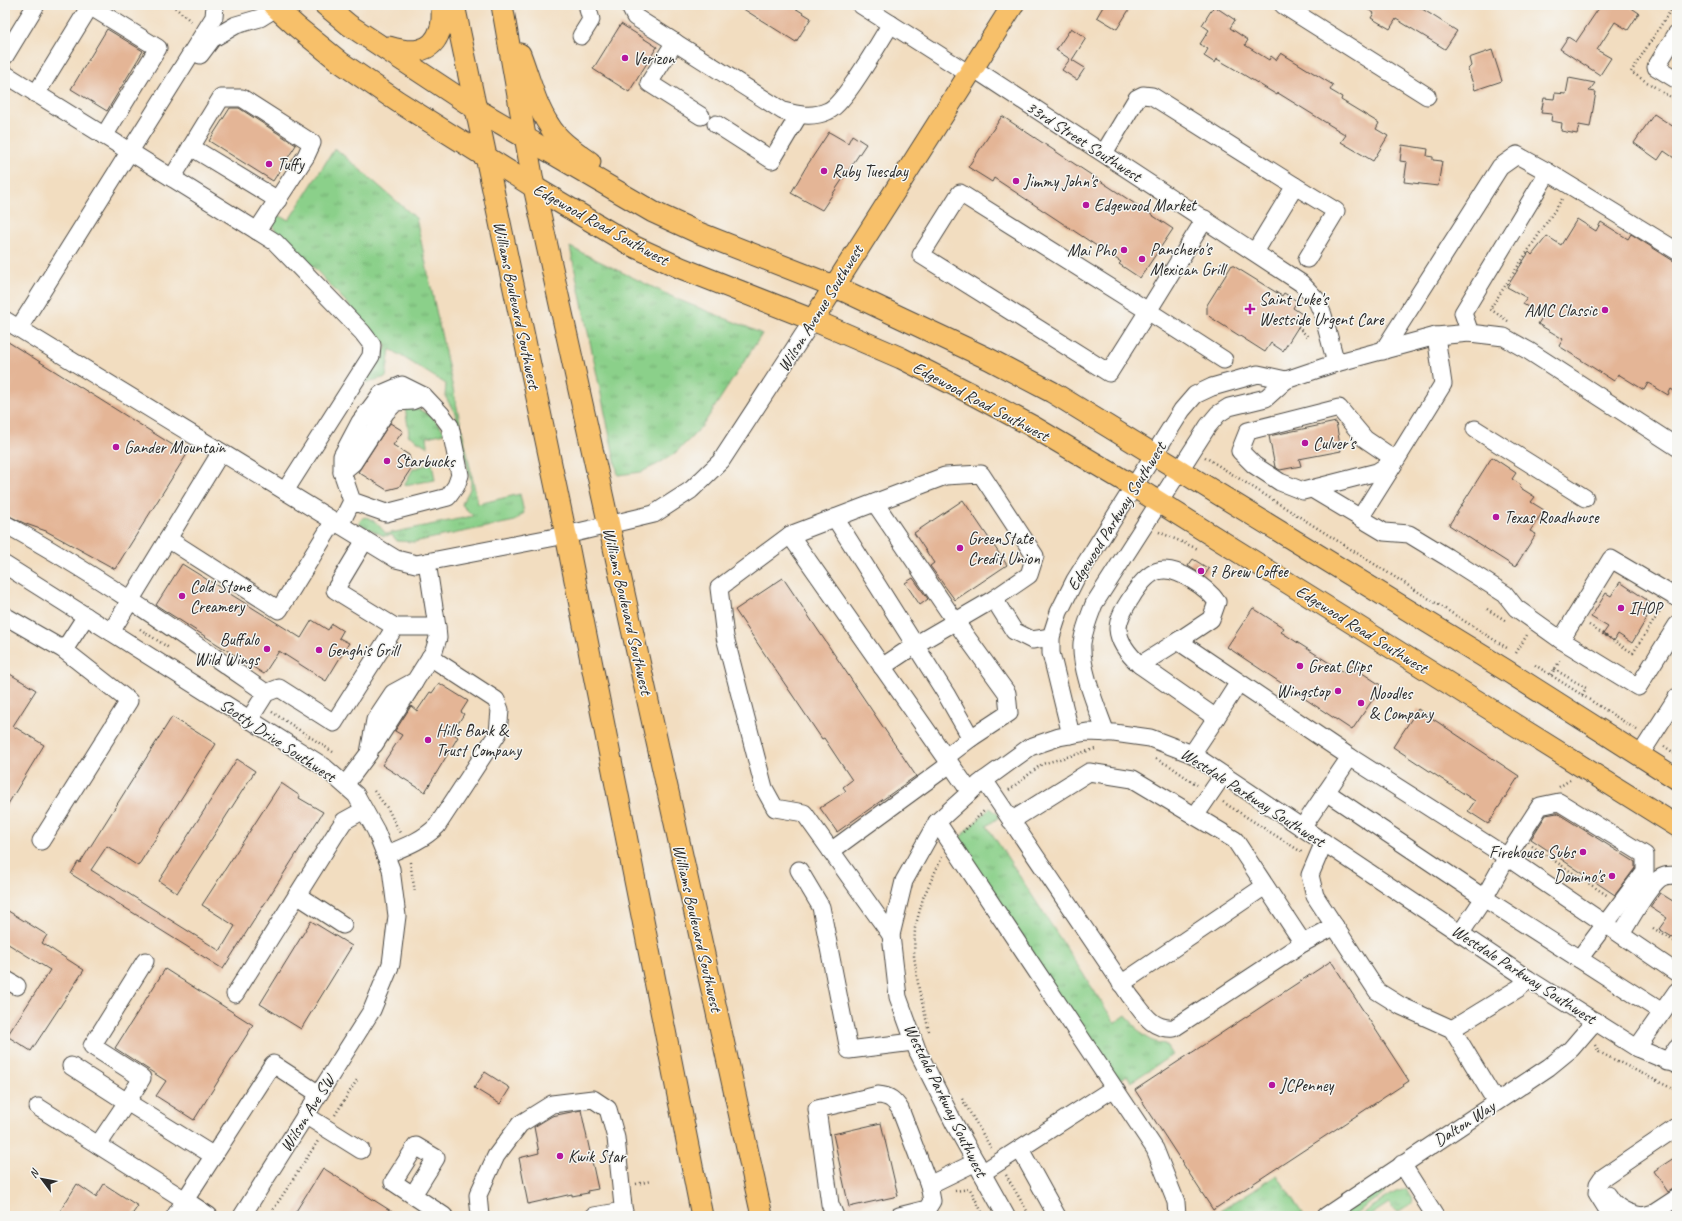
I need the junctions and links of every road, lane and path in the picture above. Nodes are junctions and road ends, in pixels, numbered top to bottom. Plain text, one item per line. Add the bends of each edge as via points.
1 (36, 5) edge
2 (89, 5) edge
3 (172, 5) edge
4 (215, 5) edge
5 (324, 5) edge
6 (442, 5) edge
7 (454, 5) edge
8 (502, 5) edge
9 (629, 5) edge
10 (861, 5) edge
11 (1013, 5) edge
12 (1283, 5) edge
13 (591, 6) edge
14 (274, 7) edge
15 (891, 24) junction
16 (197, 27) dead end
17 (1677, 33) edge
18 (581, 36) dead end
19 (675, 42) junction
20 (378, 44) junction
21 (5, 56) edge
22 (971, 71) junction
23 (5, 74) edge
24 (1677, 80) edge
25 (36, 94) junction
26 (1427, 96) dead end
27 (476, 109) junction
28 (799, 115) junction
29 (104, 136) junction
30 (525, 137) junction
31 (191, 147) junction
32 (130, 152) junction
33 (1104, 153) junction
34 (486, 157) junction
35 (1548, 172) junction
36 (172, 178) junction
37 (1295, 186) junction
38 (1570, 186) junction
39 (534, 187) junction
40 (278, 200) junction
41 (653, 212) junction
42 (1205, 219) junction
43 (257, 231) junction
44 (1677, 251) edge
45 (1256, 252) junction
46 (1307, 259) dead end
47 (834, 286) junction
48 (1148, 311) junction
49 (813, 320) junction
50 (1510, 322) dead end
51 (12, 324) edge
52 (1298, 327) dead end
53 (1470, 333) junction
54 (1436, 336) junction
55 (1309, 338) dead end
56 (1383, 351) junction
57 (1224, 360) dead end
58 (1336, 363) junction
59 (1286, 380) junction
60 (1475, 429) dead end
61 (1677, 447) edge
62 (221, 452) junction
63 (1154, 455) junction
64 (1203, 456) dead end
65 (1396, 460) junction
66 (1180, 471) junction
67 (1133, 486) junction
68 (1312, 489) junction
69 (285, 491) junction
70 (1585, 498) dead end
71 (352, 501) junction
72 (875, 502) junction
73 (1160, 503) junction
74 (835, 518) junction
75 (1360, 518) junction
76 (337, 523) junction
77 (5, 524) edge
78 (609, 526) junction
79 (790, 535) junction
80 (566, 536) junction
81 (168, 539) junction
82 (365, 540) junction
83 (427, 562) junction
84 (5, 565) edge
85 (994, 599) junction
86 (131, 600) junction
87 (1673, 604) edge
88 (1487, 609) dead end
89 (5, 616) edge
90 (86, 616) junction
91 (1583, 621) dead end
92 (956, 622) junction
93 (1507, 622) dead end
94 (1677, 625) edge
95 (395, 627) junction
96 (437, 627) junction
97 (1520, 631) dead end
98 (111, 632) junction
99 (1052, 637) junction
100 (1561, 640) junction
101 (1178, 641) junction
102 (915, 645) junction
103 (1507, 648) dead end
104 (64, 650) junction
105 (430, 657) junction
106 (1522, 657) dead end
107 (1533, 664) dead end
108 (1140, 665) junction
109 (882, 667) junction
110 (1551, 675) junction
111 (1239, 682) junction
112 (266, 693) junction
113 (1582, 695) junction
114 (1677, 697) edge
115 (1216, 718) junction
116 (249, 720) junction
117 (1106, 733) junction
118 (1071, 735) junction
119 (971, 738) junction
120 (1646, 747) junction
121 (1192, 754) junction
122 (1677, 755) edge
123 (1350, 757) junction
124 (948, 760) junction
125 (1223, 775) junction
126 (1677, 779) edge
127 (984, 780) junction
128 (1571, 780) dead end
129 (345, 786) junction
130 (1557, 787) dead end
131 (970, 792) junction
132 (1326, 792) junction
133 (364, 810) junction
134 (1195, 816) junction
135 (1011, 821) junction
136 (937, 822) junction
137 (1677, 826) edge
138 (1302, 828) junction
139 (1520, 838) junction
140 (41, 841) dead end
141 (1324, 842) junction
142 (832, 851) junction
143 (385, 855) junction
144 (1507, 857) junction
145 (799, 870) dead end
146 (1677, 875) edge
147 (1265, 886) junction
148 (297, 895) junction
149 (1484, 898) junction
150 (1611, 898) dead end
151 (1605, 924) junction
152 (344, 925) dead end
153 (1335, 926) junction
154 (1653, 928) dead end
155 (891, 934) junction
156 (1460, 934) junction
157 (1621, 934) junction
158 (1677, 942) edge
159 (1302, 943) junction
160 (1579, 959) junction
161 (145, 961) dead end
162 (1677, 972) edge
163 (1528, 979) junction
164 (1121, 984) junction
165 (1677, 991) edge
166 (235, 994) dead end
167 (372, 1010) joint
168 (1662, 1012) junction
169 (1595, 1021) junction
170 (1452, 1029) junction
171 (1592, 1041) dead end
172 (913, 1042) junction
173 (1677, 1047) edge
174 (1638, 1048) junction
175 (1672, 1064) edge
176 (71, 1066) dead end
177 (357, 1080) dead end
178 (1114, 1088) junction
179 (1677, 1091) edge
180 (319, 1094) junction
181 (127, 1102) junction
182 (1496, 1102) junction
183 (38, 1107) dead end
184 (305, 1115) junction
185 (1677, 1127) edge
186 (326, 1128) junction
187 (98, 1146) junction
188 (1020, 1149) junction
189 (361, 1150) dead end
190 (214, 1156) junction
191 (1402, 1164) junction
192 (979, 1168) junction
193 (1611, 1171) junction
194 (930, 1190) junction
195 (413, 1195) dead end
196 (1677, 1198) edge
197 (185, 1200) junction
198 (1677, 1208) edge
199 (624, 1213) edge
200 (175, 1216) edge
201 (209, 1216) edge
202 (242, 1216) edge
203 (269, 1216) edge
204 (444, 1216) edge
205 (480, 1216) edge
206 (594, 1216) edge
207 (702, 1216) edge
208 (762, 1216) edge
209 (835, 1216) edge
210 (900, 1216) edge
211 (984, 1216) edge
212 (1006, 1216) edge
213 (1057, 1216) edge
214 (1177, 1216) edge
215 (1326, 1216) edge
216 (1435, 1216) edge
217 (1613, 1216) edge
218 (1643, 1216) edge
219 (1666, 1216) edge

1 - 21 street
2 - 25 street
2 - 29 street via 158,48
3 - 16 path
4 - 32 street via 214,17
5 - 20 main road, Edgewood Road Southwest
6 - 20 main road via 440,30 433,43 419,52 405,52
7 - 27 main road, Williams Boulevard Southwest
8 - 30 main road, Williams Boulevard Southwest
8 - 41 main road via 549,126 570,148 602,170
9 - 19 street via 635,17
10 - 15 street, 33rd Street Southwest
11 - 22 main road, Wilson Avenue Southwest
12 - 26 street
13 - 18 street via 591,20
14 - 32 street via 260,18 236,25 212,39 147,136
14 - 34 main road, Edgewood Road Southwest via 340,62
15 - 22 street, 33rd Street Southwest
15 - 28 street via 844,98 829,111
17 - 24 street via 1656,67
19 - 28 street via 783,110
19 - 28 street via 649,83 772,160
20 - 27 main road, Edgewood Road Southwest
22 - 33 street, 33rd Street Southwest
22 - 47 main road, Wilson Avenue Southwest
23 - 25 street
25 - 29 street
27 - 30 main road, Edgewood Road Southwest
27 - 34 main road, Williams Boulevard Southwest
29 - 32 street
30 - 39 main road, Williams Boulevard Southwest
30 - 41 main road, Edgewood Road Southwest
31 - 36 street
31 - 40 street
31 - 40 street via 221,98 242,98 312,143
32 - 36 street
32 - 51 street
33 - 37 street via 1137,98 1143,95 1152,96
33 - 42 street, 33rd Street Southwest
34 - 39 main road, Edgewood Road Southwest
34 - 80 main road, Williams Boulevard Southwest
35 - 38 street
35 - 53 street via 1463,313
35 - 56 street via 1517,156 1500,167
36 - 43 street
37 - 45 street
37 - 46 street via 1336,211
38 - 44 street
38 - 50 path via 1490,309
39 - 49 main road, Edgewood Road Southwest via 633,246 681,268
39 - 78 main road, Williams Boulevard Southwest
40 - 43 street
41 - 47 main road, Edgewood Road Southwest
42 - 45 street, 33rd Street Southwest
42 - 48 street
43 - 69 street via 275,242 372,345 371,356
45 - 58 street, 33rd Street Southwest via 1301,283 1316,300 1323,315
47 - 49 main road, Wilson Avenue Southwest
47 - 63 main road, Edgewood Road Southwest via 1052,392
48 - 48 street via 960,193 921,255 1109,373
48 - 57 street
49 - 67 main road, Edgewood Road Southwest via 901,358 970,393 1032,426
49 - 78 street, Wilson Avenue Southwest via 721,461 691,490 654,514
51 - 62 street, Wilson Avenue Southwest
52 - 55 path
53 - 54 street, Edgewood Parkway Southwest
53 - 61 street, Edgewood Parkway Southwest via 1504,337
54 - 56 street, Edgewood Parkway Southwest
54 - 65 street via 1443,384
56 - 58 street, Edgewood Parkway Southwest
58 - 59 street, Edgewood Parkway Southwest
59 - 63 street, Edgewood Parkway Southwest via 1258,374 1194,395
59 - 66 street, Edgewood Parkway Southwest via 1266,398 1228,407 1218,414
60 - 70 street
62 - 69 street, Wilson Avenue Southwest
62 - 81 street
63 - 66 main road, Edgewood Road Southwest
63 - 67 street, Edgewood Parkway Southwest
64 - 103 path
65 - 68 street via 1377,472
65 - 68 street via 1365,439 1340,408 1248,431 1240,451 1254,465 1280,482 1303,491
65 - 75 street
66 - 73 street, Edgewood Parkway Southwest
66 - 120 main road, Edgewood Road Southwest via 1504,669
67 - 73 main road, Edgewood Road Southwest
67 - 99 street, Edgewood Parkway Southwest via 1075,580 1059,612
68 - 75 street
69 - 76 street, Wilson Avenue Southwest
71 - 71 street via 386,513 448,497 456,486 460,475 450,426 424,396 402,385 381,394 360,422 342,456 342,472
71 - 76 street
72 - 74 street
72 - 85 street via 945,476 981,474 1035,556 1029,575
72 - 92 street
73 - 117 street, Edgewood Parkway Southwest via 1094,604 1085,627 1082,644 1083,664
73 - 137 main road, Edgewood Road Southwest
74 - 79 street
74 - 102 street
75 - 100 street via 1384,532 1409,534 1416,538 1505,594 1516,608
76 - 81 street via 279,610
76 - 82 street, Wilson Avenue Southwest
77 - 86 street
78 - 80 street, Wilson Avenue Southwest
78 - 208 main road, Williams Boulevard Southwest
79 - 109 street
79 - 142 street via 719,588 726,637 764,788 775,808 804,813
80 - 83 street, Wilson Avenue Southwest
80 - 207 main road, Williams Boulevard Southwest
81 - 86 street
82 - 83 street, Wilson Avenue Southwest via 396,559 416,564
82 - 95 street via 335,590
83 - 96 street
84 - 90 street, Scotty Drive Southwest
85 - 92 street
85 - 99 street via 1014,631 1032,640
86 - 98 street
86 - 112 street
87 - 91 path via 1662,608 1634,653
87 - 100 street via 1612,559
88 - 93 path
89 - 104 street
90 - 98 street, Scotty Drive Southwest
90 - 104 street
92 - 102 street
92 - 119 street via 1007,693 1009,713
94 - 100 street via 1638,687
95 - 96 street
95 - 112 street via 334,723 279,688
96 - 105 street via 438,638
97 - 106 path via 1527,635 1515,653
98 - 116 street, Scotty Drive Southwest
99 - 118 street, Edgewood Parkway Southwest via 1051,653
101 - 108 street
101 - 108 street via 1211,619 1212,606 1173,579 1157,582 1131,619 1131,638
101 - 111 street
102 - 109 street
102 - 119 street
104 - 140 street via 129,701
105 - 129 street via 415,681 393,693 375,720 369,753
105 - 143 street via 496,700 500,710 498,733 437,826 416,842
107 - 110 path
108 - 115 street
109 - 124 street
110 - 113 path
110 - 113 path via 1554,669 1586,688
111 - 115 street
111 - 123 street
112 - 116 street
113 - 120 path
114 - 120 street
115 - 121 street
116 - 129 street, Scotty Drive Southwest via 323,766
117 - 118 street, Westdale Parkway Southwest via 1087,732
117 - 121 street, Westdale Parkway Southwest via 1150,738
118 - 127 street, Westdale Parkway Southwest via 1030,747
119 - 124 street
120 - 122 path
120 - 126 main road, Edgewood Road Southwest
121 - 125 street, Westdale Parkway Southwest
123 - 132 street
123 - 144 street
124 - 131 street
124 - 142 street
125 - 134 street
125 - 138 street, Westdale Parkway Southwest
127 - 131 street, Westdale Parkway Southwest
127 - 135 street
128 - 130 path
129 - 133 street, Scotty Drive Southwest via 356,795
131 - 136 street, Westdale Parkway Southwest
132 - 138 street
132 - 149 street
133 - 143 street, Scotty Drive Southwest
133 - 148 street via 351,816 341,826
134 - 135 street via 1133,779 1089,772
134 - 147 street via 1235,840
135 - 164 street
136 - 155 street, Westdale Parkway Southwest via 904,881
136 - 178 street
138 - 141 street, Westdale Parkway Southwest
139 - 144 street
139 - 150 path
139 - 151 street via 1540,806 1558,802 1646,855 1645,871
141 - 153 street via 1310,875 1315,896
141 - 156 street, Westdale Parkway Southwest
142 - 155 street
143 - 167 street, Scotty Drive Southwest via 391,869 397,916 392,964
144 - 149 street
144 - 151 street
145 - 172 street via 821,907 849,1050
146 - 157 street via 1668,875 1660,879
147 - 159 street
147 - 164 street
148 - 152 street
148 - 166 street
149 - 156 street
149 - 160 street
151 - 157 street
151 - 160 street
153 - 159 street
153 - 170 street via 1377,991 1401,1006
154 - 158 path
155 - 172 street, Westdale Parkway Southwest via 898,997
156 - 163 street, Westdale Parkway Southwest
157 - 162 street
159 - 164 street via 1174,1028 1163,1029 1149,1021
160 - 168 street
161 - 181 street via 92,1046 142,1078
163 - 169 street, Westdale Parkway Southwest
163 - 170 street via 1519,988
165 - 168 street
167 - 180 street, Wilson Ave SW
168 - 174 street
169 - 174 street, Westdale Parkway Southwest
169 - 182 street, Dalton Way via 1572,1048 1549,1067
170 - 182 street
171 - 179 path via 1599,1052
172 - 192 street, Westdale Parkway Southwest
173 - 175 street
174 - 175 street, Westdale Parkway Southwest
176 - 181 street
177 - 186 path
178 - 188 street
178 - 214 street via 1155,1149 1176,1202
180 - 184 street, Wilson Ave SW
180 - 190 street via 273,1064
181 - 187 street
181 - 190 street
182 - 191 street, Dalton Way
183 - 187 street
184 - 186 street
184 - 202 street, Wilson Ave SW
185 - 193 street
186 - 189 street
186 - 203 path
187 - 197 street
188 - 192 street
188 - 213 street
190 - 197 street
191 - 215 street, Dalton Way
191 - 216 street
192 - 194 street
192 - 212 street, Westdale Parkway Southwest
193 - 217 street via 1598,1184 1597,1193
193 - 218 street via 1605,1182 1605,1190 1612,1203 1624,1211
194 - 209 street via 900,1109 894,1100 888,1096 878,1095 817,1109 830,1204
194 - 210 street via 932,1201 927,1209
194 - 211 path via 970,1190
195 - 204 street
196 - 218 street via 1654,1214
197 - 200 street
197 - 201 street
198 - 219 street
199 - 205 street via 616,1138 608,1109 593,1099 552,1104 520,1124 496,1156 478,1195
199 - 206 street

